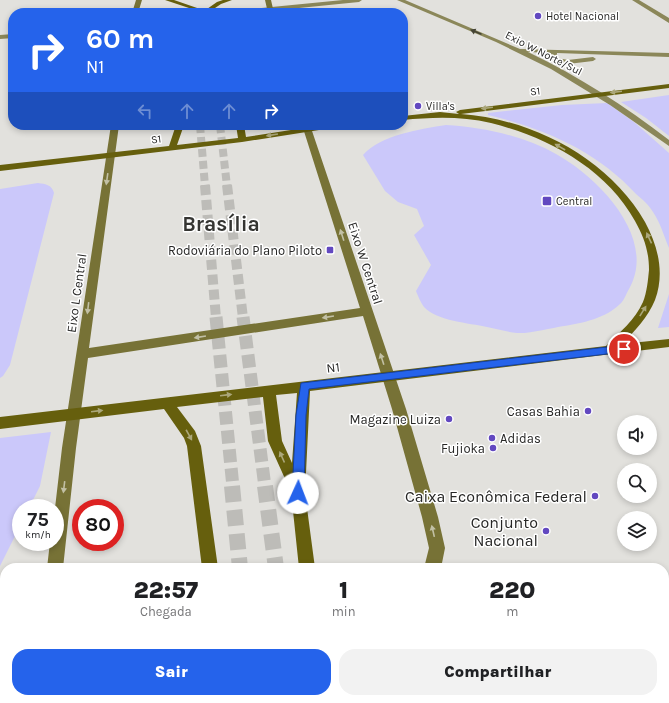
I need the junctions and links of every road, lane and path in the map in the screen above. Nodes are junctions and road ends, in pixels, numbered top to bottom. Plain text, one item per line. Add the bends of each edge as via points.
1 (168, 0) edge
2 (229, 0) edge
3 (359, 0) edge
4 (400, 0) edge
5 (635, 0) edge
6 (209, 1) dead end
7 (189, 8) edge
8 (209, 8) edge
9 (214, 8) edge
10 (280, 8) edge
11 (669, 21) edge
12 (512, 48) junction
13 (554, 52) junction
14 (669, 55) edge
15 (669, 60) edge
16 (566, 63) junction
17 (566, 76) junction
18 (669, 80) edge
19 (669, 86) edge
20 (636, 89) junction
21 (432, 115) junction
22 (408, 117) edge
23 (114, 130) edge
24 (178, 130) edge
25 (241, 130) edge
26 (306, 130) edge
27 (308, 130) edge
28 (242, 140) junction
29 (669, 144) edge
30 (172, 148) junction
31 (0, 168) edge
32 (367, 311) junction
33 (669, 343) edge
34 (609, 350) junction
35 (82, 354) junction
36 (304, 386) junction
37 (268, 390) junction
38 (167, 403) junction
39 (0, 423) edge
40 (298, 493) junction
41 (56, 563) edge
42 (209, 563) edge
43 (306, 563) edge
44 (434, 563) edge

1 - 7 highway
2 - 9 highway
3 - 10 main road
12 -> 4 main road, Exio W Norte/Sul
5 - 11 main road
6 - 8 highway
12 - 13 main road via 529,52
12 - 17 main road, Exio W Norte/Sul
13 - 14 main road
13 - 16 main road via 554,59
15 - 16 main road via 600,59
16 - 17 main road via 561,65 561,70
17 - 29 main road, Exio W Norte/Sul via 617,105
18 - 20 highway via 642,83
19 - 20 highway, S1
20 -> 21 highway, S1
21 - 22 highway, S1
34 -> 21 highway via 632,327 652,292 652,245 629,202 611,182 587,163 544,139 492,121 466,116
23 -> 35 main road, Eixo L Central
24 - 30 highway
25 - 28 highway
26 -> 28 highway, S1
32 -> 27 main road, Eixo W Central
28 - 30 highway, S1
30 - 31 highway, S1
32 -> 35 main road
44 -> 32 main road, Eixo W Central via 437,548 399,409
33 - 34 highway, N1
34 - 36 highway, N1
35 -> 41 main road, Eixo L Central via 68,448
36 - 37 highway, N1
36 - 40 highway
38 -> 37 highway, N1
40 -> 37 highway via 275,441
39 -> 38 highway, N1
38 -> 42 highway via 190,435 194,446
40 - 43 highway

